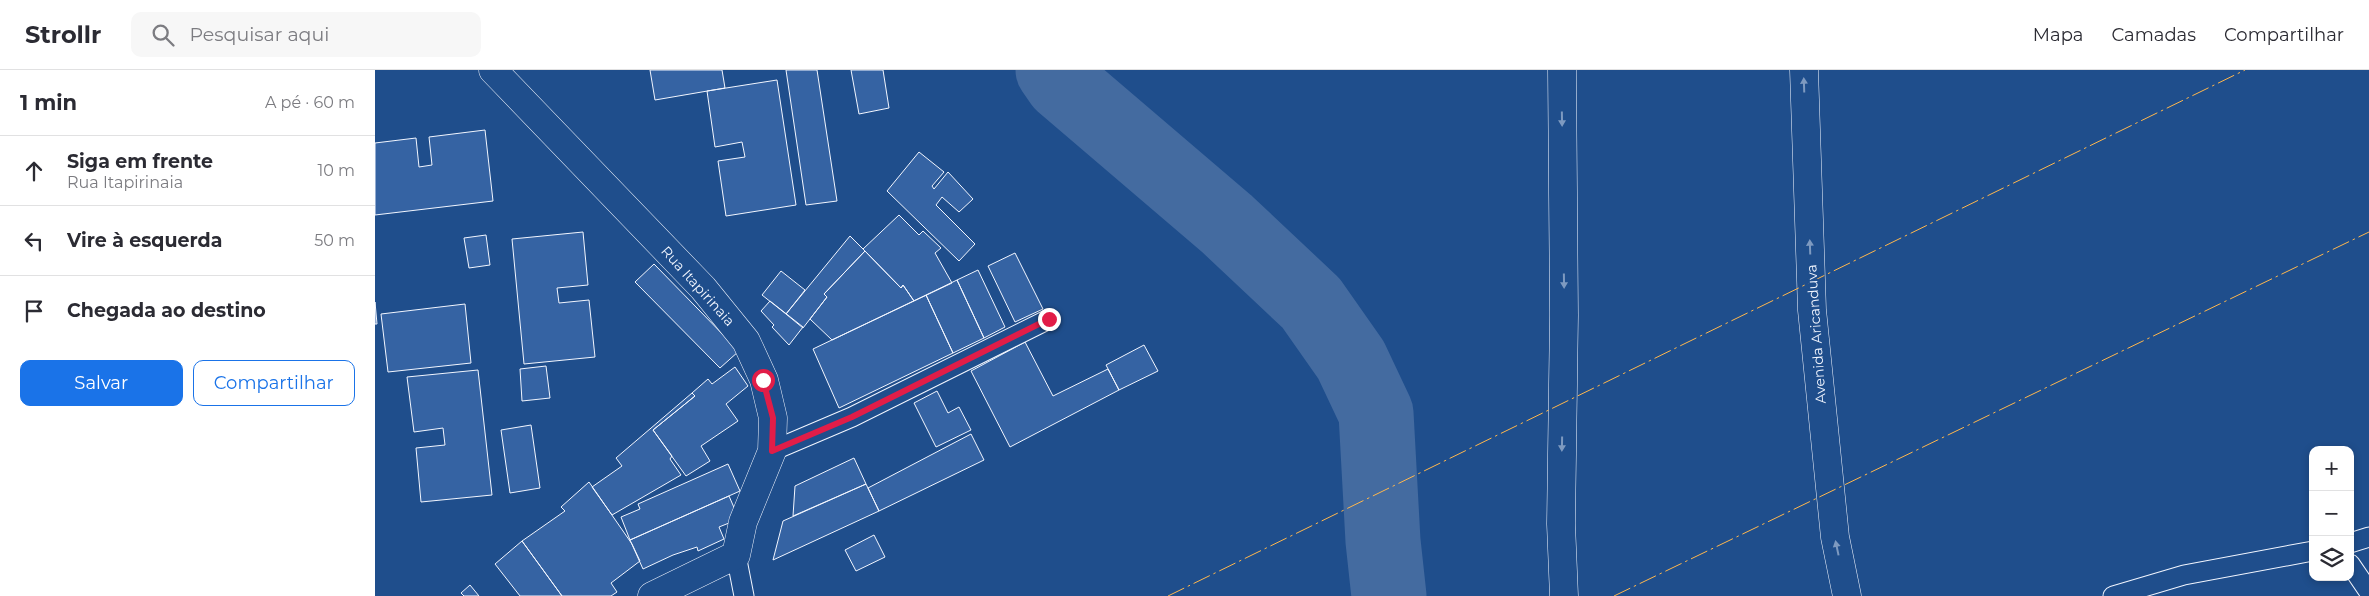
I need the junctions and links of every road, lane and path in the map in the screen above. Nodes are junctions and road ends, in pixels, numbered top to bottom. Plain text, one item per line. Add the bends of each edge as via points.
1 (493, 70) edge
2 (1561, 70) edge
3 (1804, 70) edge
4 (1049, 319) dead end
5 (772, 451) junction
6 (2369, 537) edge
7 (2354, 542) edge
8 (2309, 552) edge
9 (736, 555) junction
10 (2354, 570) edge
11 (2369, 592) edge
12 (651, 596) edge
13 (744, 596) edge
14 (1564, 596) edge
15 (1847, 596) edge
16 (2113, 596) edge

1 - 5 main road, Rua Itapirinaia via 703,288 746,342 763,380 773,418
2 -> 14 main road via 1564,315 1561,524
15 -> 3 main road, Avenida Aricanduva via 1835,536 1812,310
4 - 5 lane via 852,417
5 - 9 main road, Rua Itapirinaia via 743,522
6 - 7 lane
8 - 16 lane via 2184,575
9 - 12 main road
9 - 13 lane
10 - 11 lane

